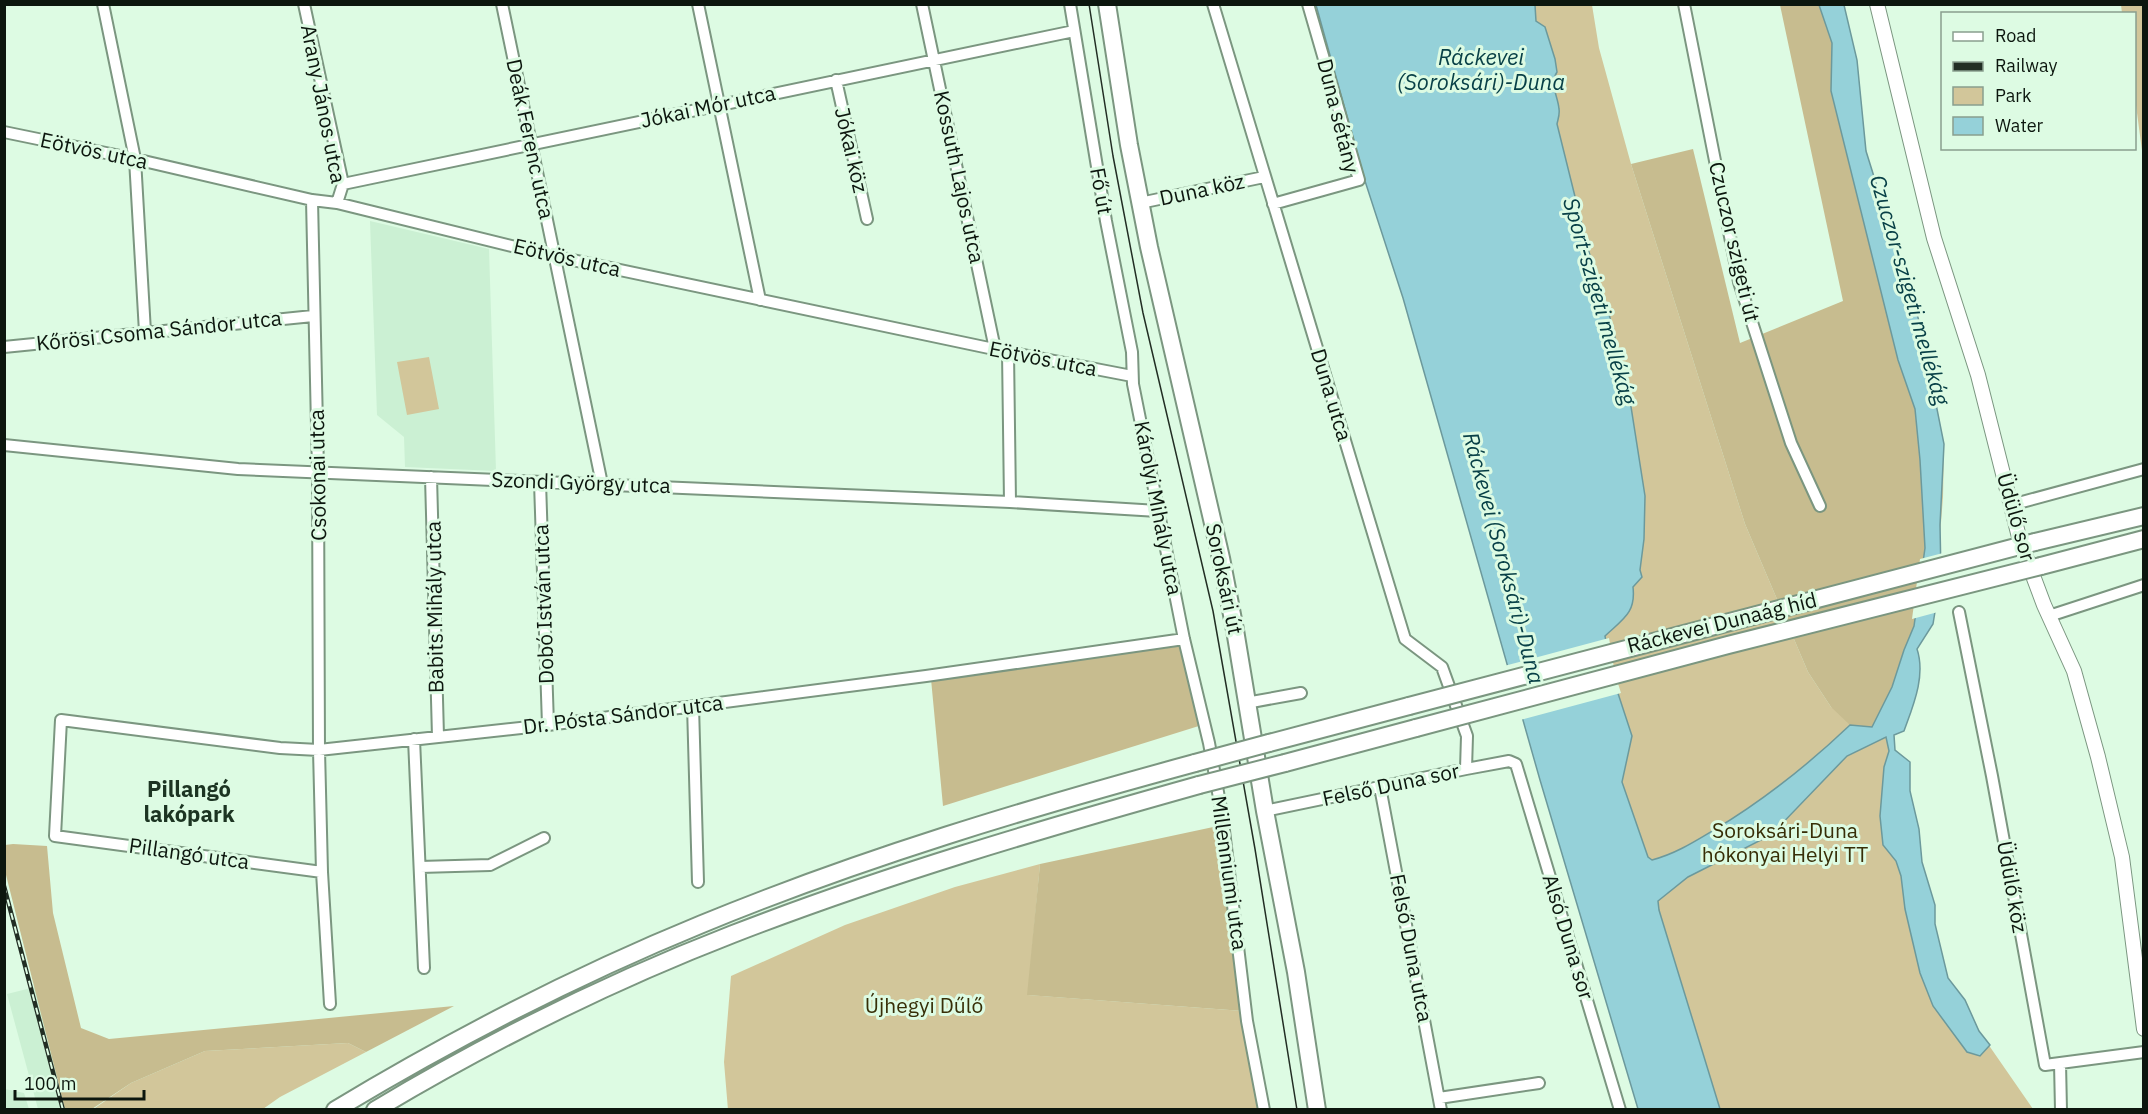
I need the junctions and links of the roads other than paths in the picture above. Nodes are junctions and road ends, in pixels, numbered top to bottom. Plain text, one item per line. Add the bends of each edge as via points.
1 (103, 4) edge
2 (304, 4) edge
3 (502, 4) edge
4 (698, 4) edge
5 (922, 4) edge
6 (1071, 4) edge
7 (1110, 4) edge
8 (1214, 4) edge
9 (1308, 4) edge
10 (1684, 4) edge
11 (1877, 4) edge
12 (1074, 31) junction
13 (935, 59) junction
14 (836, 80) junction
15 (719, 105) junction
16 (4, 132) edge
17 (531, 145) junction
18 (135, 159) junction
19 (1264, 177) junction
20 (343, 184) junction
21 (312, 200) junction
22 (337, 203) junction
23 (1140, 203) junction
24 (1273, 204) junction
25 (867, 219) dead end
26 (555, 256) junction
27 (760, 300) junction
28 (313, 316) junction
29 (145, 332) junction
30 (4, 347) edge
31 (995, 349) junction
32 (1008, 352) junction
33 (1132, 376) junction
34 (4, 445) edge
35 (2144, 469) edge
36 (318, 471) junction
37 (431, 477) junction
38 (540, 482) junction
39 (602, 484) junction
40 (1010, 502) junction
41 (2011, 505) junction
42 (1820, 506) dead end
43 (1158, 511) junction
44 (2144, 516) edge
45 (2144, 539) edge
46 (2144, 585) edge
47 (1959, 612) dead end
48 (2049, 616) junction
49 (1184, 639) junction
50 (1301, 693) dead end
51 (1246, 703) junction
52 (693, 706) junction
53 (548, 725) junction
54 (438, 736) junction
55 (414, 739) junction
56 (319, 750) junction
57 (1516, 764) joint
58 (1466, 769) junction
59 (1380, 787) junction
60 (1265, 811) junction
61 (55, 836) joint
62 (544, 838) dead end
63 (420, 867) junction
64 (322, 872) junction
65 (698, 882) dead end
66 (424, 968) dead end
67 (330, 1004) dead end
68 (2144, 1029) edge
69 (2144, 1052) edge
70 (2060, 1063) junction
71 (1539, 1083) dead end
72 (1439, 1098) junction
73 (335, 1110) edge
74 (375, 1110) edge
75 (1264, 1110) edge
76 (1317, 1110) edge
77 (1441, 1110) edge
78 (1620, 1110) edge
79 (2061, 1110) edge

1 - 18 street
2 - 20 street, Arany János utca
3 - 17 street, Deák Ferenc utca
4 - 15 street
5 - 13 street, Kossuth Lajos utca
6 - 12 street, Fő út
7 - 23 main road, Soroksári út
8 - 19 street, Duna utca
9 - 24 street, Duna sétány via 1359,180
10 - 42 street, Czuczor szigeti út via 1739,282 1791,443
11 - 41 street, Üdülő sor via 1934,238 1978,375
12 - 13 street, Jókai Mór utca
12 - 33 street, Fő út via 1132,352
13 - 14 street, Jókai Mór utca
13 - 31 street, Kossuth Lajos utca
14 - 15 street, Jókai Mór utca
14 - 25 street, Jókai köz
15 - 17 street, Jókai Mór utca
15 - 27 street
16 - 18 street, Eötvös utca
17 - 20 street, Jókai Mór utca
17 - 26 street, Deák Ferenc utca
18 - 21 street, Eötvös utca
18 - 29 street
19 - 23 street, Duna köz
19 - 24 street, Duna utca
20 - 22 street, Arany János utca
21 - 22 street, Eötvös utca
21 - 28 street, Csokonai utca
22 - 26 street, Eötvös utca
23 - 51 main road, Soroksári út via 1221,558
24 - 58 street, Duna utca via 1405,639 1442,667 1467,736
26 - 27 street, Eötvös utca
26 - 39 street, Deák Ferenc utca
27 - 31 street, Eötvös utca
28 - 29 street, Kőrösi Csoma Sándor utca
28 - 36 street, Csokonai utca
29 - 30 street, Kőrösi Csoma Sándor utca
31 - 32 street, Eötvös utca
32 - 33 street, Eötvös utca
32 - 40 street
33 - 43 street, Károlyi Mihály utca
34 - 36 street, Szondi György utca via 238,469
35 - 41 street
36 - 37 street, Szondi György utca
36 - 56 street, Csokonai utca
37 - 38 street, Szondi György utca
37 - 54 street, Babits Mihály utca
38 - 39 street, Szondi György utca
38 - 53 street, Dobó István utca
39 - 40 street, Szondi György utca
40 - 43 street, Szondi György utca
41 - 48 street, Üdülő sor via 2020,541
43 - 49 street, Károlyi Mihály utca
44 - 73 main road, Ráckevei Dunaág híd, bridge via 1700,628 1195,763 874,860 632,953 453,1042
45 - 74 main road, Ráckevei Dunaág híd, bridge via 1199,785 917,868 731,934 659,965 483,1049
46 - 48 street
47 - 70 street, Üdülő köz via 2044,1065
48 - 68 street, Üdülő sor via 2074,671 2122,856
49 - 52 street, Dr. Pósta Sándor utca
49 - 75 street, Millenniumi utca via 1222,813 1247,1022
50 - 51 street
51 - 60 main road, Soroksári út
52 - 53 street, Dr. Pósta Sándor utca
52 - 65 street
53 - 54 street, Dr. Pósta Sándor utca
54 - 55 street, Dr. Pósta Sándor utca
55 - 56 street, Dr. Pósta Sándor utca
55 - 63 street
56 - 61 street, Dr. Pósta Sándor utca via 61,720
56 - 64 street, Csokonai utca
57 - 58 street, Felső Duna sor
57 - 78 street, Alsó Duna sor
58 - 59 street, Felső Duna sor
59 - 60 street, Felső Duna sor
59 - 72 street, Felső Duna utca
60 - 76 main road, Soroksári út
61 - 64 street, Pillangó utca
62 - 63 street via 490,865
63 - 66 street
64 - 67 street, Csokonai utca
69 - 70 street
70 - 79 street
71 - 72 street
72 - 77 street, Felső Duna utca

